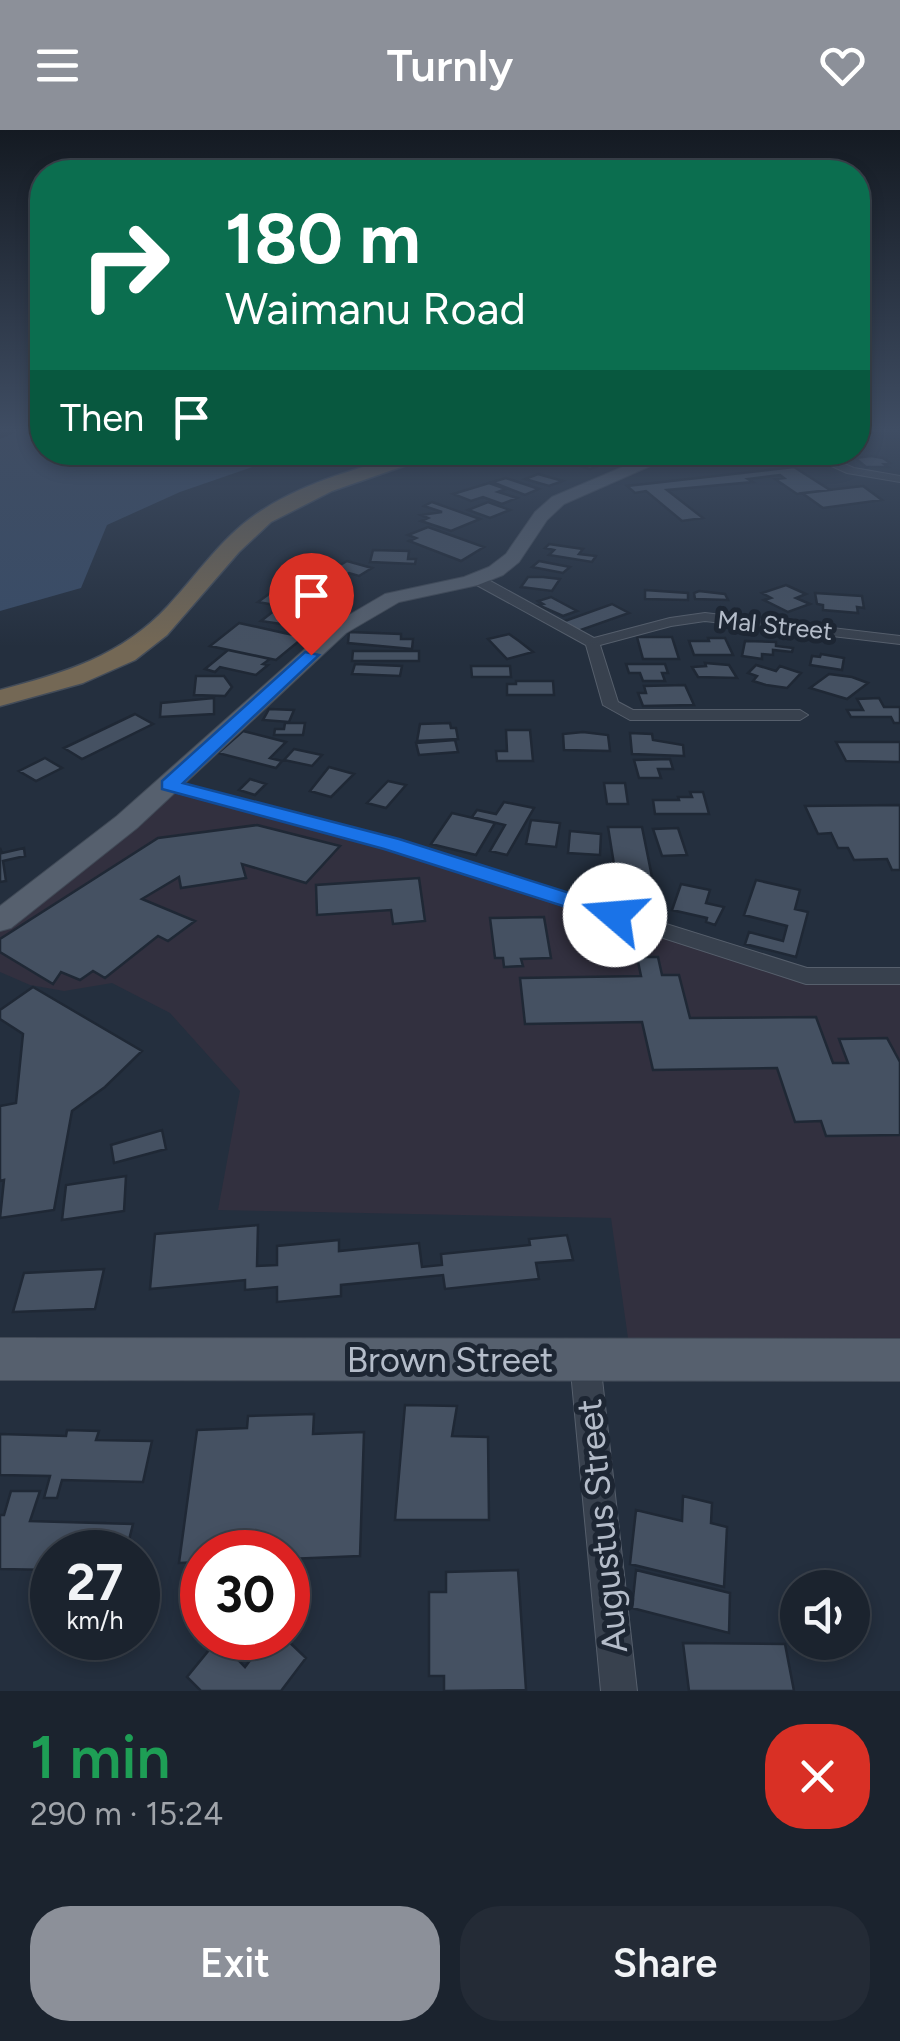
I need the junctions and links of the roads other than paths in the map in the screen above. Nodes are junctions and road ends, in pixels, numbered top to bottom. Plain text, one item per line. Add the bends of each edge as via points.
1 (293, 501) edge
2 (556, 501) edge
3 (478, 580) junction
4 (900, 640) edge
5 (592, 643) junction
6 (0, 698) edge
7 (800, 715) dead end
8 (169, 785) junction
9 (0, 921) edge
10 (900, 976) edge
11 (0, 1359) edge
12 (900, 1360) edge
13 (585, 1362) junction
14 (619, 1691) edge

1 - 6 highway via 225,552 140,646 66,680
2 - 3 main road via 532,526 515,559
3 - 5 street
3 - 8 main road via 366,610
4 - 5 street, Mal Street via 705,617
5 - 7 street via 611,705 630,715
8 - 9 main road
8 - 10 street via 391,844 806,976
11 - 13 main road, Brown Street
12 - 13 main road, Brown Street
13 - 14 street, Augustus Street

